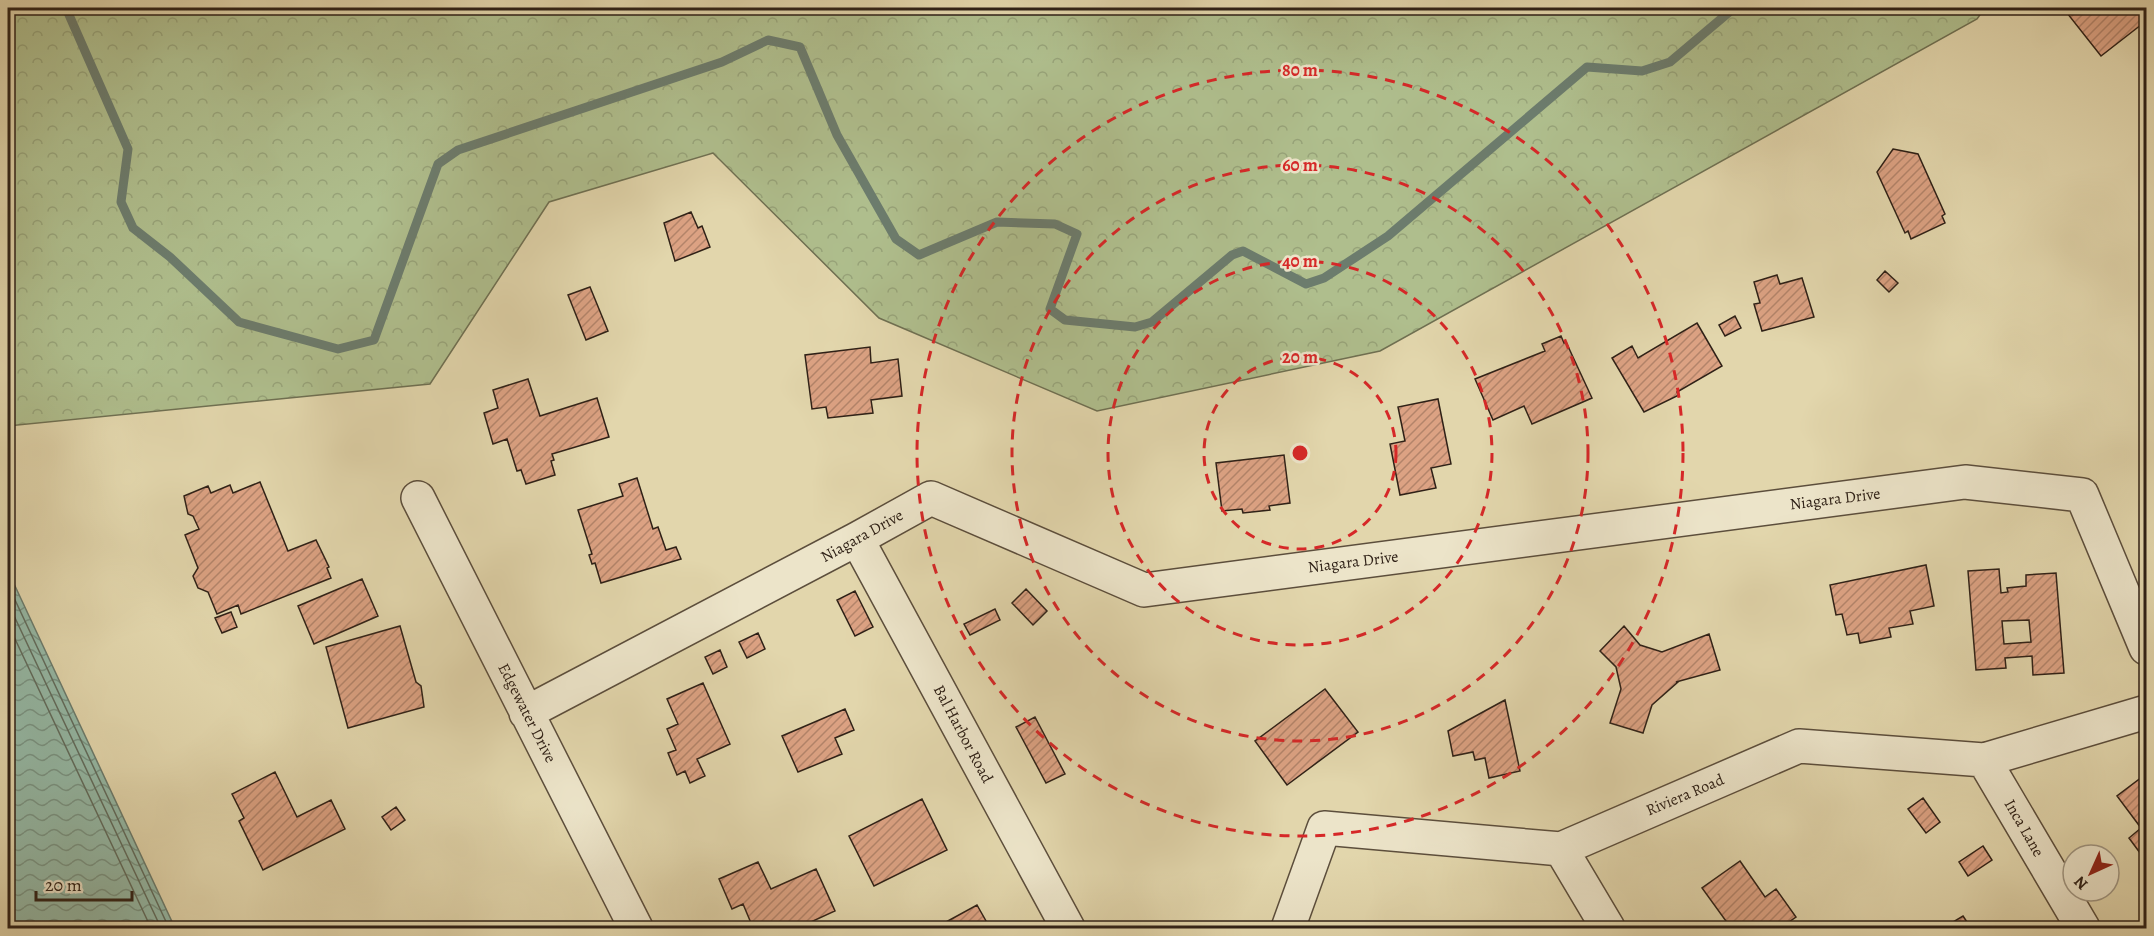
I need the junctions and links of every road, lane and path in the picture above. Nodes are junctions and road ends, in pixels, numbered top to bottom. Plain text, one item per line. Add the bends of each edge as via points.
1 (418, 498) dead end
2 (858, 539) junction
3 (2146, 648) edge
4 (2146, 712) edge
5 (526, 713) junction
6 (1984, 759) junction
7 (1561, 849) junction
8 (636, 928) edge
9 (1068, 928) edge
10 (1288, 928) edge
11 (1608, 928) edge
12 (2083, 928) edge

1 - 5 street, Edgewater Drive
2 - 3 street, Niagara Drive via 931,498 1144,590 1965,482 2082,495
2 - 5 street, Niagara Drive
2 - 9 street, Bal Harbor Road
4 - 6 street, Riviera Road
5 - 8 street, Edgewater Drive
6 - 7 street, Riviera Road via 1799,746
6 - 12 street, Inca Lane
7 - 10 street, Riviera Road via 1324,828
7 - 11 street

